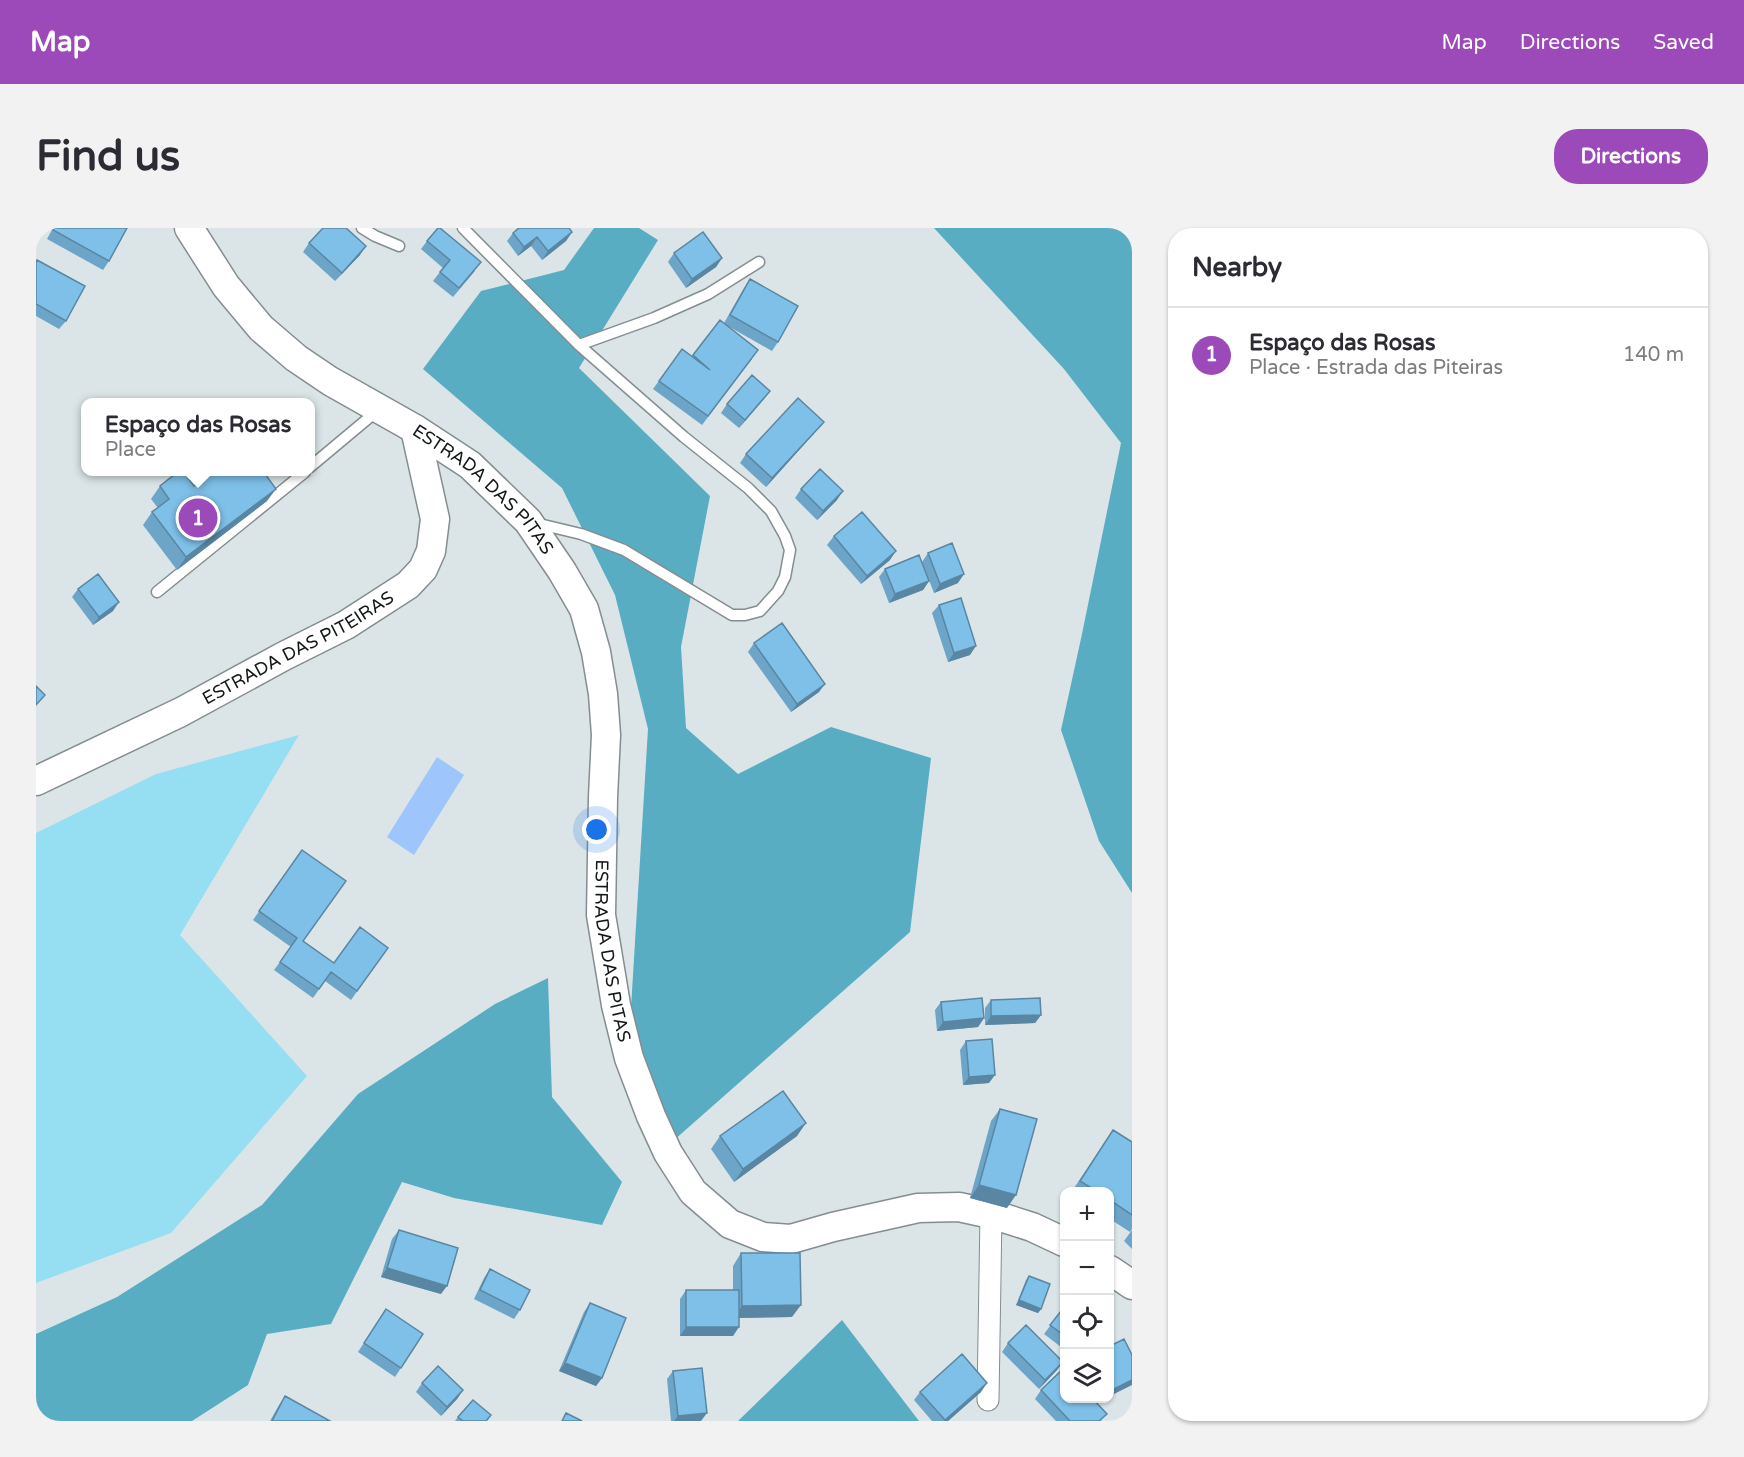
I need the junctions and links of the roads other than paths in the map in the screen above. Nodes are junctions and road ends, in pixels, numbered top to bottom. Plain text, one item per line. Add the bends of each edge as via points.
1 (189, 228) edge
2 (362, 228) edge
3 (463, 228) edge
4 (399, 246) dead end
5 (759, 262) dead end
6 (579, 345) junction
7 (380, 409) junction
8 (415, 429) junction
9 (315, 463) edge
10 (299, 476) edge
11 (528, 521) junction
12 (157, 592) dead end
13 (36, 782) edge
14 (991, 1214) junction
15 (1063, 1241) edge
16 (1114, 1273) edge
17 (1132, 1285) edge
18 (988, 1400) dead end

1 - 7 street, ESTRADA DAS PITAS via 226,286 261,328 296,358
2 - 4 lane
3 - 6 lane
5 - 6 lane via 708,294
6 - 11 lane via 771,511 789,550 785,577 760,611 732,615 624,550
7 - 8 street, ESTRADA DAS PITAS
7 - 9 lane
8 - 11 street, ESTRADA DAS PITAS via 470,465
8 - 13 street, ESTRADA DAS PITEIRAS via 435,519 431,551 423,569 408,585 346,625 181,712
10 - 12 lane
11 - 14 street, ESTRADA DAS PITAS via 584,609 596,652 606,735 601,915 616,1005 629,1058 651,1116 668,1153 693,1192 730,1224 763,1237 791,1239 918,1208 959,1207
14 - 15 street, ESTRADA DAS PITAS
14 - 18 street
16 - 17 street

